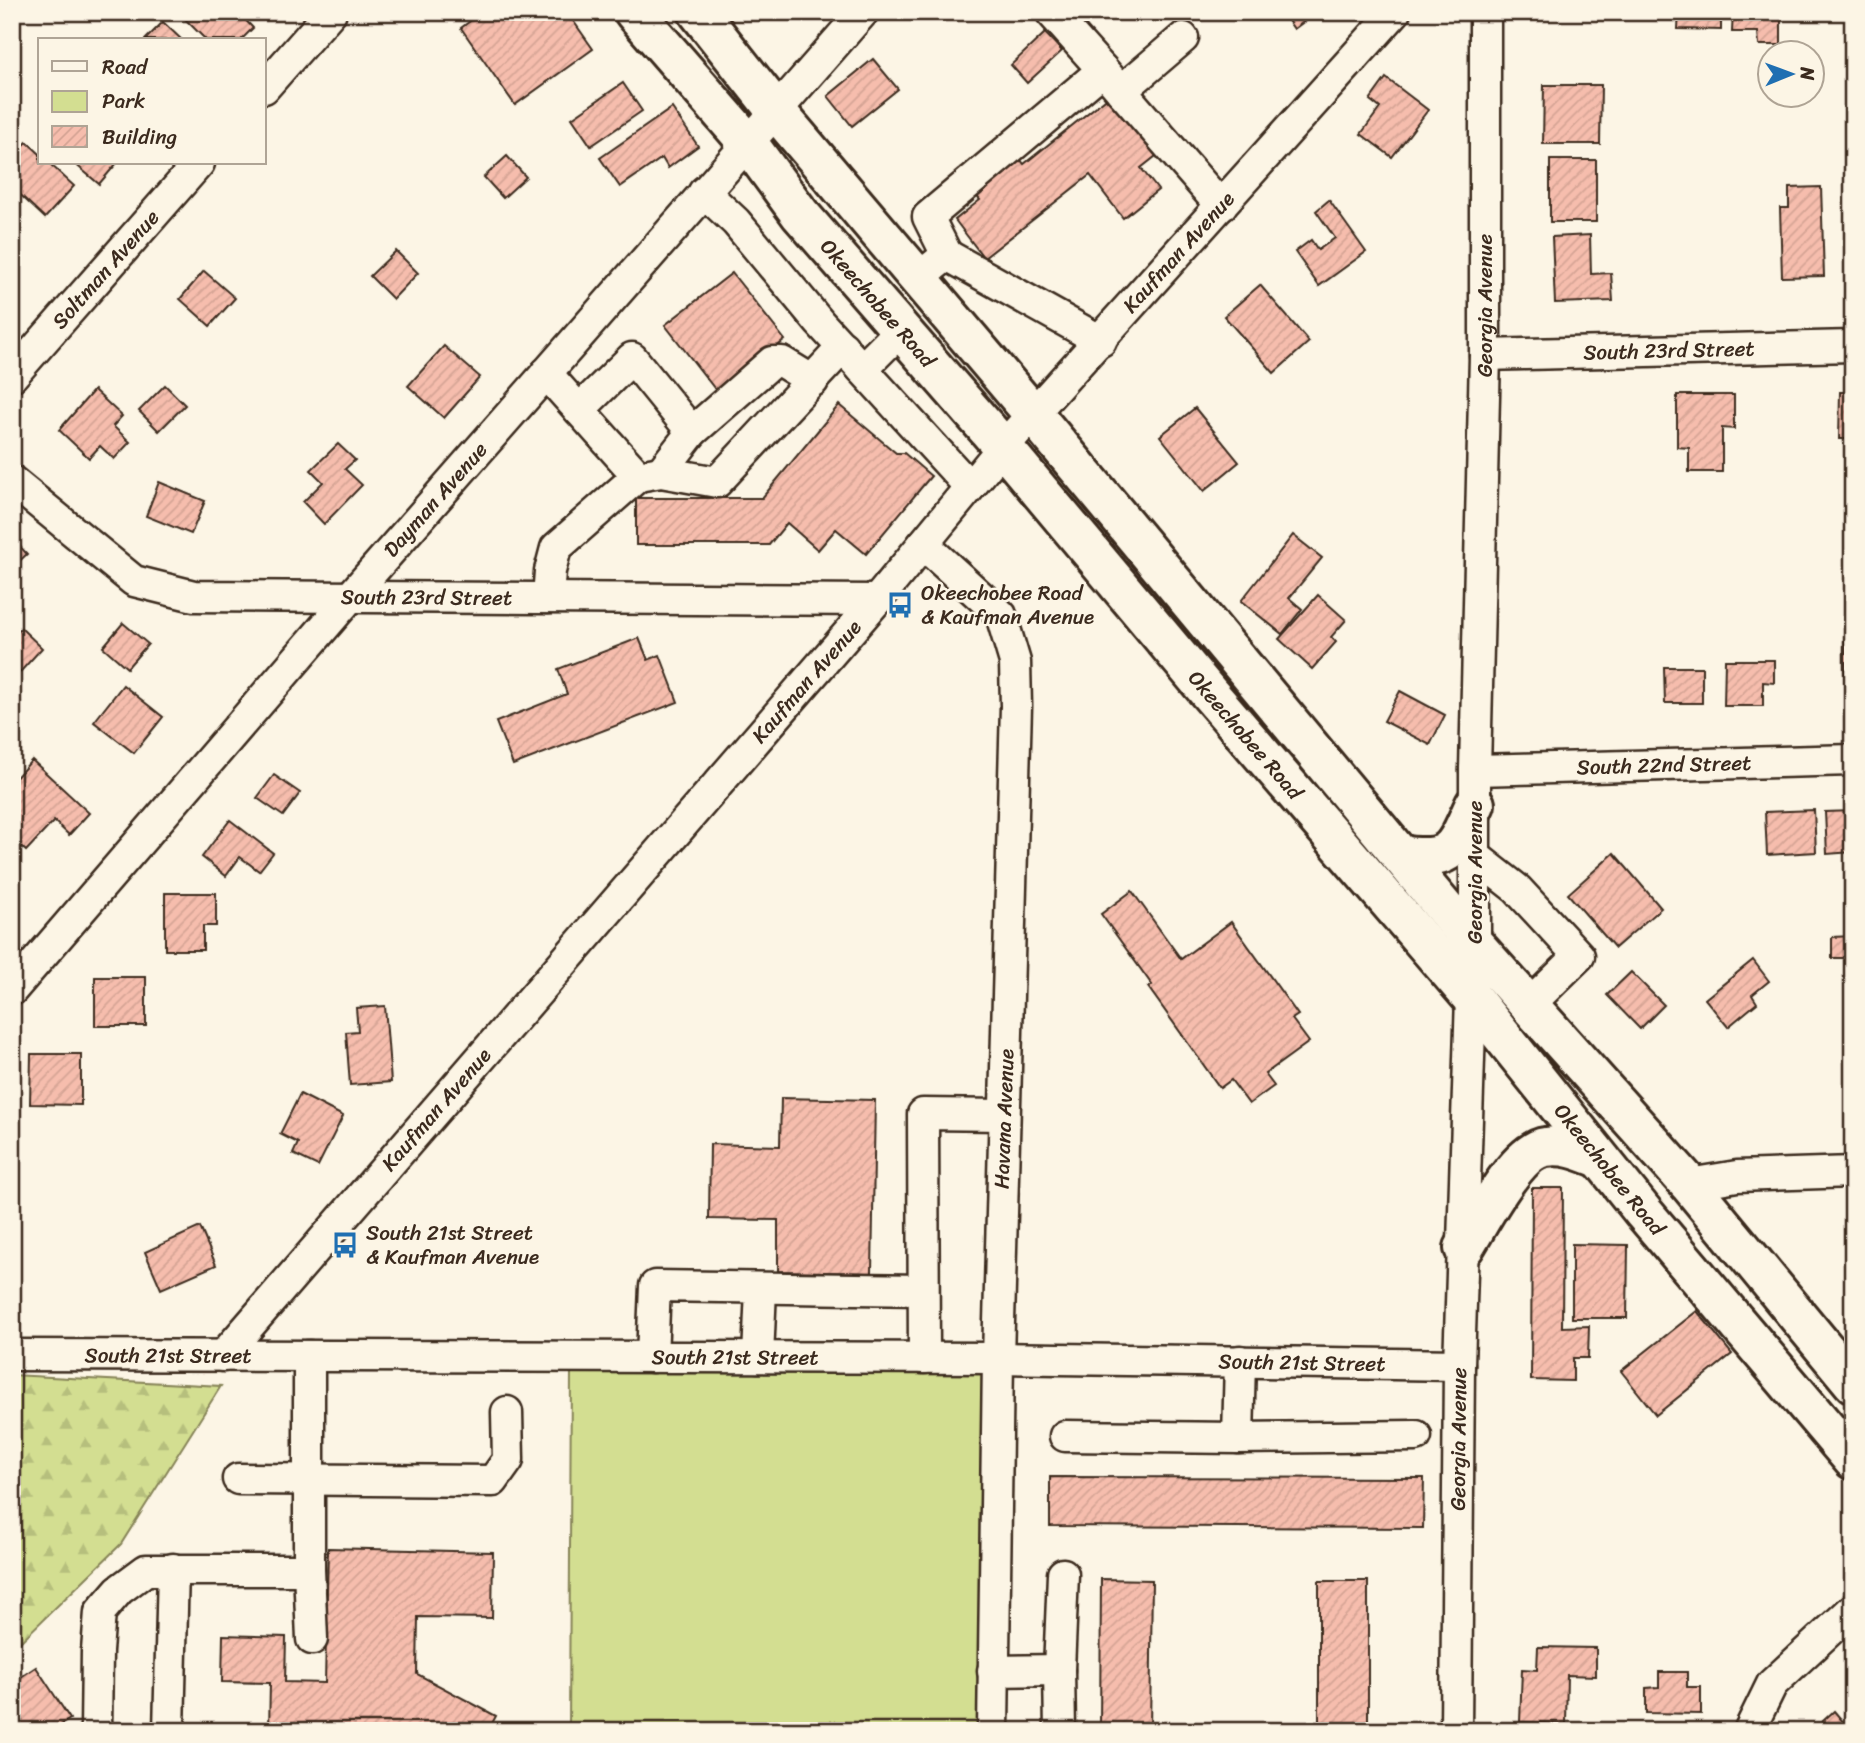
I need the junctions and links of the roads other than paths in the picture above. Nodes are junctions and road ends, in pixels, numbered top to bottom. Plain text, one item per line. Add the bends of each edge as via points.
1 (331, 12) edge
2 (634, 12) edge
3 (698, 12) edge
4 (863, 12) edge
5 (1051, 12) edge
6 (1395, 12) edge
7 (1485, 12) edge
8 (1183, 38) dead end
9 (1112, 81) junction
10 (266, 86) edge
11 (777, 111) junction
12 (748, 143) junction
13 (198, 164) edge
14 (704, 192) junction
15 (1221, 206) junction
16 (932, 266) junction
17 (901, 330) junction
18 (1101, 341) junction
19 (1853, 346) edge
20 (1485, 355) junction
21 (852, 358) junction
22 (547, 373) junction
23 (12, 376) edge
24 (813, 381) junction
25 (579, 410) junction
26 (1034, 415) junction
27 (692, 432) junction
28 (1003, 447) junction
29 (649, 474) junction
30 (12, 481) edge
31 (970, 487) junction
32 (923, 544) junction
33 (351, 596) junction
34 (548, 598) junction
35 (877, 600) junction
36 (1853, 760) edge
37 (1475, 787) junction
38 (1400, 855) junction
39 (1475, 856) junction
40 (1475, 945) junction
41 (12, 990) edge
42 (1471, 997) junction
43 (1529, 1005) junction
44 (1004, 1115) junction
45 (1599, 1158) junction
46 (1853, 1172) edge
47 (1689, 1184) junction
48 (1464, 1248) junction
49 (761, 1289) junction
50 (923, 1290) junction
51 (12, 1355) edge
52 (223, 1356) junction
53 (309, 1356) junction
54 (652, 1357) junction
55 (758, 1357) junction
56 (924, 1358) junction
57 (998, 1358) junction
58 (1240, 1361) junction
59 (1459, 1365) junction
60 (1853, 1383) edge
61 (507, 1412) dead end
62 (1065, 1436) dead end
63 (1416, 1436) dead end
64 (1238, 1438) junction
65 (1853, 1460) edge
66 (238, 1479) dead end
67 (308, 1479) junction
68 (173, 1569) junction
69 (309, 1570) junction
70 (1063, 1574) dead end
71 (1853, 1609) edge
72 (312, 1639) dead end
73 (1059, 1670) junction
74 (993, 1671) junction
75 (96, 1731) edge
76 (169, 1731) edge
77 (993, 1731) edge
78 (1060, 1731) edge
79 (1456, 1731) edge
80 (1749, 1731) edge

1 - 10 street
2 - 12 main road, Okeechobee Road
3 - 11 main road, Okeechobee Road
4 - 11 street, Dayman Avenue
5 - 9 street
6 - 15 street, Kaufman Avenue
7 - 20 street, Georgia Avenue
8 - 9 street
9 - 15 street
9 - 16 street via 928,217
11 - 12 street, Dayman Avenue
11 - 16 main road, Okeechobee Road
12 - 14 street, Dayman Avenue
12 - 17 main road, Okeechobee Road via 800,214
13 - 23 street, Soltman Avenue
14 - 21 street via 736,222
14 - 22 street, Dayman Avenue
15 - 18 street, Kaufman Avenue
16 - 18 street
16 - 26 main road, Okeechobee Road
17 - 21 street
17 - 28 main road, Okeechobee Road
18 - 26 street, Kaufman Avenue
19 - 20 street, South 23rd Street
20 - 37 street, Georgia Avenue
21 - 24 street
21 - 31 street
22 - 25 street
22 - 33 street, Dayman Avenue
24 - 27 street via 782,362 772,362
24 - 29 street via 717,482
25 - 27 street via 632,358
25 - 29 street
26 - 28 street, Kaufman Avenue
26 - 38 main road, Okeechobee Road
27 - 29 street
28 - 31 street, Kaufman Avenue
28 - 42 main road, Okeechobee Road
29 - 34 street via 556,548
30 - 33 street, South 23rd Street via 134,581 194,596
31 - 32 street, Kaufman Avenue
32 - 35 street, Kaufman Avenue
32 - 44 street, Havana Avenue via 1001,615 1015,662
33 - 34 street, South 23rd Street
33 - 41 street, Dayman Avenue
34 - 35 street, South 23rd Street
35 - 52 street, Kaufman Avenue
36 - 37 street, South 22nd Street
37 - 38 main road via 1456,845 1441,856
37 - 39 street, Georgia Avenue
38 - 40 main road, Okeechobee Road
39 - 40 street, Georgia Avenue
39 - 43 street via 1517,889 1579,956
40 - 42 street, Georgia Avenue
40 - 43 main road, Okeechobee Road
42 - 45 main road, Okeechobee Road
42 - 48 street, Georgia Avenue
43 - 47 main road, Okeechobee Road
44 - 50 street via 923,1114
44 - 57 street, Havana Avenue
45 - 48 main road via 1572,1147 1543,1147 1525,1157
45 - 65 main road, Okeechobee Road
46 - 47 street via 1737,1176
47 - 60 main road, Okeechobee Road
48 - 59 street, Georgia Avenue
49 - 50 street
49 - 54 street via 655,1286
49 - 55 street
50 - 56 street
51 - 52 street, South 21st Street
52 - 53 street, South 21st Street
53 - 54 street, South 21st Street
53 - 67 street
54 - 55 street, South 21st Street
55 - 56 street, South 21st Street
56 - 57 street, South 21st Street
57 - 58 street, South 21st Street
57 - 74 street, Havana Avenue
58 - 59 street, South 21st Street
58 - 64 street
59 - 79 street, Georgia Avenue
61 - 67 street via 508,1460 493,1481
62 - 64 street
63 - 64 street
66 - 67 street
67 - 69 street
68 - 69 street
68 - 75 street via 146,1570 100,1612
68 - 76 street
69 - 72 street
70 - 73 street
71 - 80 street via 1772,1684
73 - 74 street
73 - 78 street
74 - 77 street, Havana Avenue

